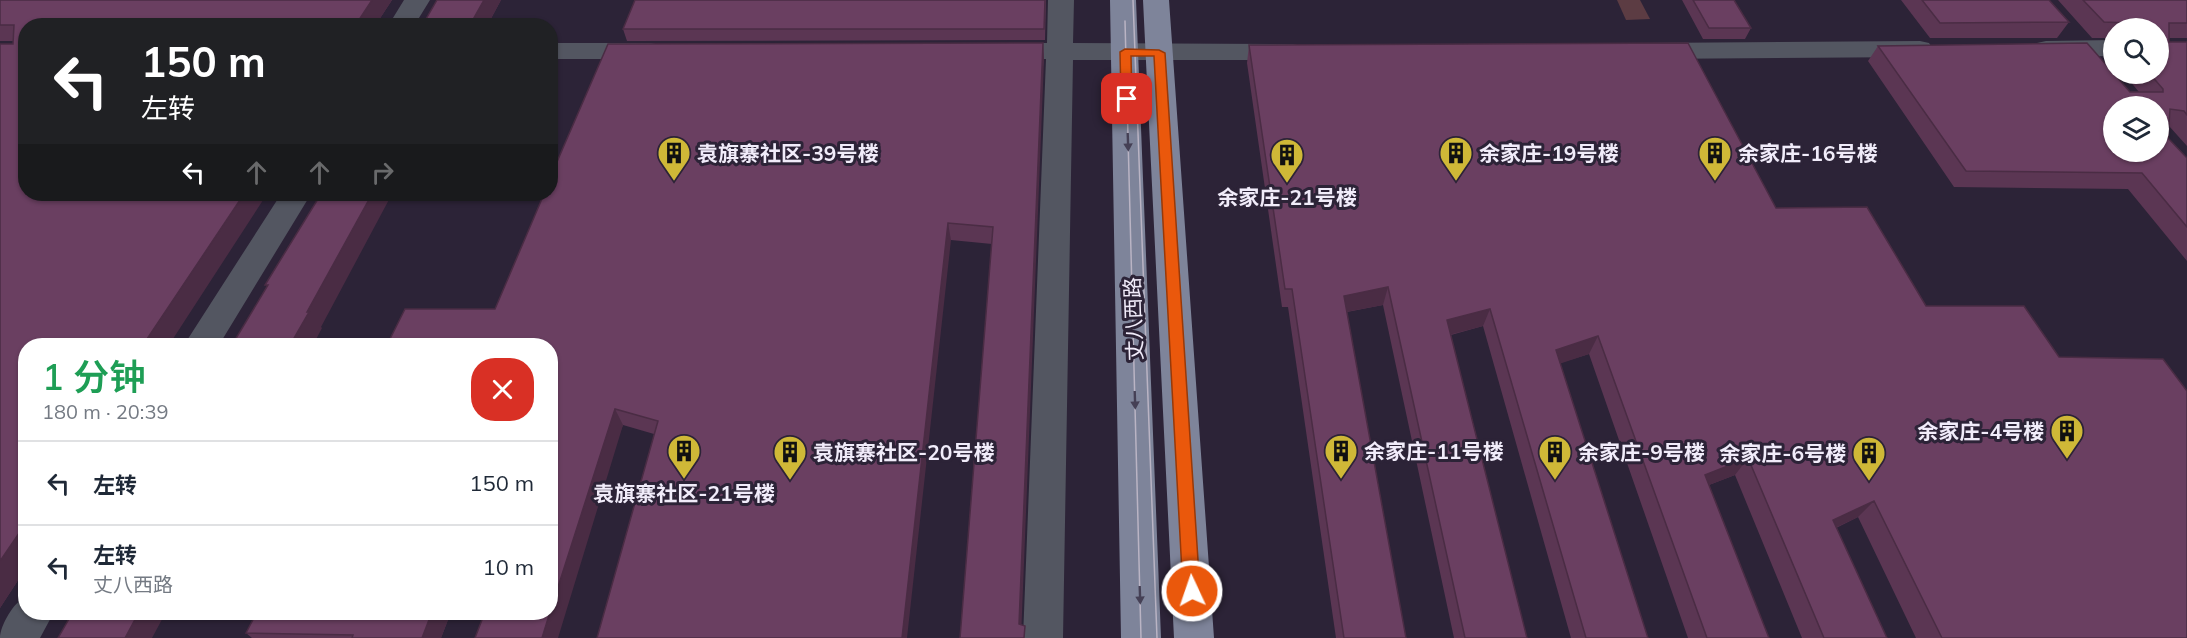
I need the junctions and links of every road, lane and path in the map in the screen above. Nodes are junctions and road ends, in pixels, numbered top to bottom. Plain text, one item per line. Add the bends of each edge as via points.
1 (417, 0) edge
2 (1061, 0) edge
3 (1124, 0) edge
4 (1156, 0) edge
5 (406, 18) edge
6 (2062, 24) edge
7 (2083, 48) junction
8 (2103, 48) edge
9 (1941, 49) edge
10 (2024, 49) edge
11 (1059, 50) junction
12 (558, 51) edge
13 (681, 51) edge
14 (976, 51) edge
15 (1621, 51) edge
16 (1125, 52) junction
17 (1313, 52) edge
18 (1159, 53) junction
19 (2103, 71) edge
20 (292, 201) edge
21 (205, 338) edge
22 (29, 620) edge
23 (18, 638) edge
24 (1043, 638) edge
25 (1141, 638) edge
26 (1194, 638) edge

1 - 5 street
2 - 11 street
3 - 16 main road, 丈八西路
4 - 18 main road, 丈八西路
6 - 7 street
7 - 8 street
7 - 10 street
7 - 19 street
9 - 15 street
11 - 14 street
11 - 16 street
11 - 24 street
12 - 13 street
16 - 18 street
16 -> 25 main road, 丈八西路
17 - 18 street
18 - 26 main road, 丈八西路
20 - 21 street
22 - 23 street

